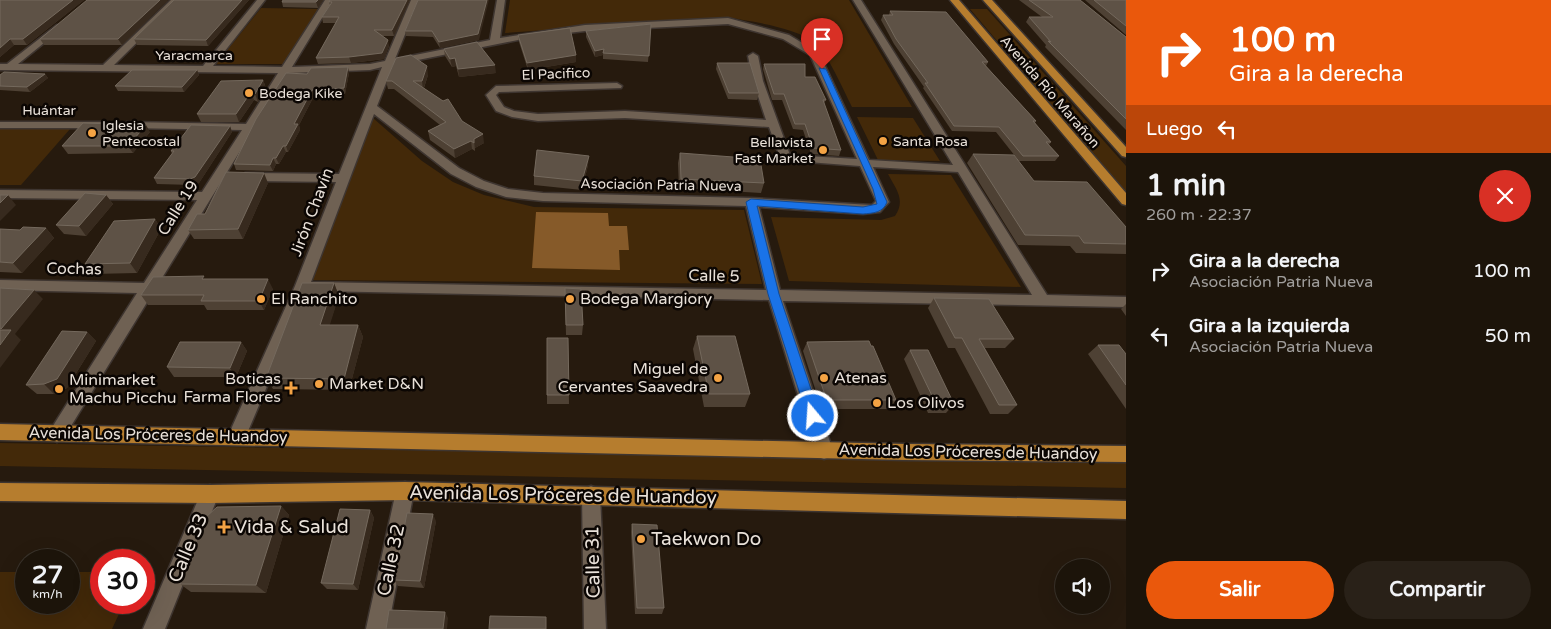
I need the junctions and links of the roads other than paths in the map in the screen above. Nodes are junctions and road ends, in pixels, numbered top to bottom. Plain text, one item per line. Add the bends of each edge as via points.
1 (176, 0) edge
2 (261, 0) edge
3 (329, 0) edge
4 (415, 0) edge
5 (501, 0) edge
6 (857, 0) edge
7 (989, 1) edge
8 (956, 2) edge
9 (68, 18) edge
10 (495, 40) junction
11 (753, 56) dead end
12 (388, 64) junction
13 (4, 67) edge
14 (106, 68) junction
15 (207, 68) junction
16 (286, 70) junction
17 (617, 86) dead end
18 (372, 106) junction
19 (773, 124) junction
20 (0, 125) edge
21 (248, 127) junction
22 (1126, 154) edge
23 (867, 164) junction
24 (962, 170) junction
25 (217, 176) junction
26 (344, 178) junction
27 (0, 194) edge
28 (204, 196) junction
29 (751, 202) junction
30 (1126, 202) edge
31 (0, 285) edge
32 (302, 286) junction
33 (148, 288) junction
34 (774, 294) junction
35 (1043, 300) junction
36 (1126, 302) edge
37 (0, 432) edge
38 (57, 434) junction
39 (237, 436) junction
40 (824, 451) junction
41 (1126, 454) edge
42 (405, 491) junction
43 (0, 492) edge
44 (210, 494) junction
45 (591, 495) junction
46 (1126, 510) edge
47 (154, 629) edge
48 (377, 629) edge
49 (595, 629) edge

1 - 14 street
2 - 15 street
3 - 16 street, Calle 19
4 - 12 street, Jirón Chavín
5 - 10 street
6 - 24 street
7 - 8 main road
7 - 22 main road, Avenida Río Marañon
8 - 30 main road, Avenida Río Marañon
9 - 13 street
10 - 12 street, Asociación Patria Nueva
10 - 23 street, Asociación Patria Nueva via 585,28 728,21 786,37 814,53
11 - 19 street
12 - 16 street, Yaracmarca
12 - 18 street, Jirón Chavín
13 - 14 street, Yaracmarca
14 - 15 street, Yaracmarca
15 - 16 street, Yaracmarca
16 - 21 street, Calle 19
17 - 19 street, El Pacifico via 496,89 491,95 493,103 501,110 528,117 670,115
18 - 26 street, Jirón Chavín
18 - 29 street, Asociación Patria Nueva via 455,171 506,193 543,197
19 - 23 street via 785,158
20 - 21 street, Huántar
21 - 25 street, Calle 19
23 - 24 street
23 - 29 street, Asociación Patria Nueva via 883,202 875,209
24 - 35 street
25 - 26 street
25 - 28 street, Calle 19
26 - 32 street, Jirón Chavín
27 - 28 street
28 - 33 street, Calle 19
29 - 34 street
31 - 33 street, Cochas
32 - 34 street, Calle 5
32 - 39 street, Jirón Chavín
33 - 38 street, Calle 19
34 - 35 street, Calle 5
34 - 40 street
35 - 36 street, Calle 5
37 - 38 main road, Avenida Los Próceres de Huandoy
38 - 39 main road, Avenida Los Próceres de Huandoy
39 - 40 main road, Avenida Los Próceres de Huandoy
40 - 41 main road, Avenida Los Próceres de Huandoy
42 - 44 main road, Avenida Los Próceres de Huandoy
42 - 45 main road, Avenida Los Próceres de Huandoy
42 - 48 street, Calle 32
43 - 44 main road, Avenida Los Próceres de Huandoy
44 - 47 street, Calle 33
45 - 46 main road, Avenida Los Próceres de Huandoy
45 - 49 street, Calle 31

